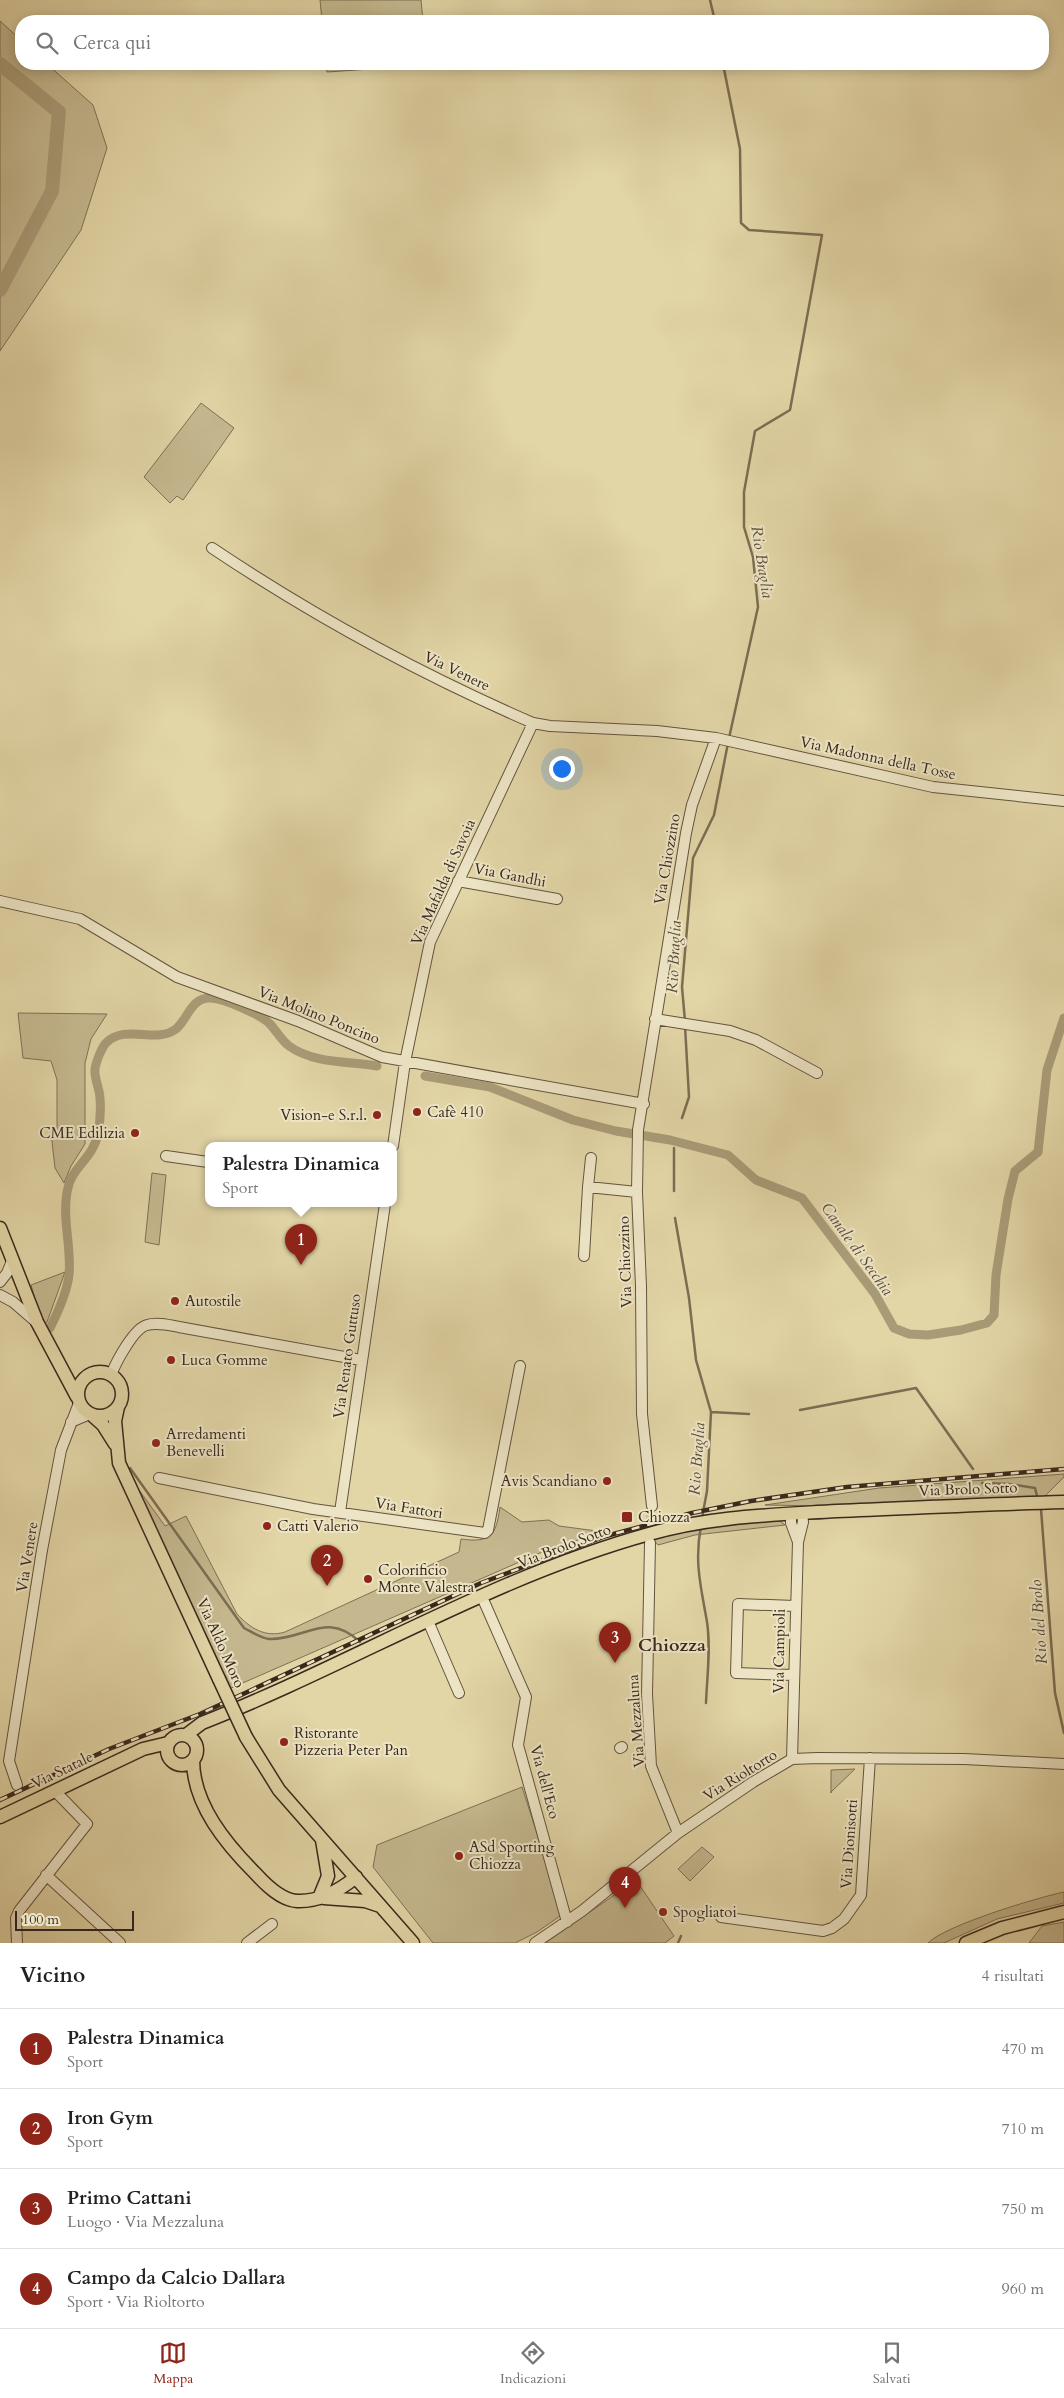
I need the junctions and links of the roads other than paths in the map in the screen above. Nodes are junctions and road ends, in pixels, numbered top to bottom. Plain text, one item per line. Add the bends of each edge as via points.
1 (212, 548) dead end
2 (533, 723) junction
3 (724, 740) junction
4 (1064, 801) edge
5 (458, 881) junction
6 (557, 899) dead end
7 (0, 901) edge
8 (655, 1018) junction
9 (405, 1062) junction
10 (817, 1073) dead end
11 (644, 1104) junction
12 (394, 1142) edge
13 (166, 1156) dead end
14 (591, 1158) dead end
15 (205, 1162) edge
16 (588, 1187) junction
17 (637, 1192) junction
18 (385, 1207) edge
19 (0, 1228) edge
20 (584, 1256) dead end
21 (12, 1261) junction
22 (0, 1282) edge
23 (0, 1296) edge
24 (39, 1326) junction
25 (361, 1360) junction
26 (520, 1366) dead end
27 (64, 1371) junction
28 (111, 1374) junction
29 (84, 1378) junction
30 (78, 1400) junction
31 (118, 1407) junction
32 (91, 1415) junction
33 (70, 1422) junction
34 (116, 1446) junction
35 (159, 1478) dead end
36 (1064, 1502) edge
37 (652, 1506) tunnel mouth
38 (340, 1512) junction
39 (819, 1512) junction
40 (774, 1514) junction
41 (796, 1514) junction
42 (797, 1530) junction
43 (650, 1543) tunnel mouth
44 (482, 1596) junction
45 (795, 1606) junction
46 (428, 1621) junction
47 (793, 1675) junction
48 (459, 1693) dead end
49 (190, 1739) junction
50 (168, 1743) junction
51 (168, 1756) junction
52 (870, 1758) junction
53 (4, 1760) edge
54 (193, 1760) junction
55 (792, 1760) junction
56 (1064, 1764) edge
57 (111, 1765) junction
58 (178, 1765) junction
59 (17, 1785) dead end
60 (55, 1791) junction
61 (201, 1796) junction
62 (0, 1817) edge
63 (678, 1833) junction
64 (321, 1838) junction
65 (46, 1876) junction
66 (356, 1877) junction
67 (319, 1898) junction
68 (381, 1906) junction
69 (1064, 1912) edge
70 (721, 1917) dead end
71 (568, 1922) junction
72 (272, 1924) dead end
73 (17, 1943) edge
74 (120, 1943) edge
75 (247, 1943) edge
76 (413, 1943) edge
77 (535, 1943) edge
78 (966, 1943) edge

1 - 2 street, Via Venere via 367,644
2 - 3 street, Via Venere via 657,731
2 - 5 street, Via Mafalda di Savoia
3 - 4 street, Via Madonna della Tosse via 933,787
3 - 8 street, Via Chiozzino via 695,797 686,833
5 - 6 street, Via Gandhi
5 - 9 street, Via Mafalda di Savoia via 430,942
7 - 9 street, Via Molino Poncino via 80,919 177,977 298,1021 382,1057
8 - 10 street via 730,1031 756,1040
8 - 11 street, Via Chiozzino
9 - 11 street, Via Molino Poncino
9 - 12 street
11 - 17 street, Via Chiozzino via 638,1135
13 - 15 street
14 - 16 street
16 - 17 street
16 - 20 street
17 - 37 street, Via Chiozzino via 642,1414
18 - 25 street, Via Renato Guttuso
19 - 21 main road
21 - 22 street
21 - 24 main road
23 - 24 street via 25,1311
24 - 27 main road
25 - 28 street via 178,1326 148,1324 140,1328
25 - 38 street, Via Renato Guttuso
26 - 38 street, Via Fattori via 496,1496 485,1533
27 - 29 main road
27 - 30 main road
28 - 29 main road via 97,1372
28 - 31 main road via 121,1386
29 - 30 main road via 79,1384
30 - 32 main road
30 - 33 street, Via Venere
31 - 32 main road via 106,1416
31 - 34 main road, Via Aldo Moro
32 - 33 street
32 - 34 main road, Via Aldo Moro via 103,1425
33 - 53 street, Via Venere via 61,1450
34 - 64 main road, Via Aldo Moro, bridge via 126,1480 246,1737 279,1790
35 - 38 street, Via Fattori
36 - 39 main road, Via Brolo Sotto
39 - 41 main road, Via Brolo Sotto
39 - 42 street
40 - 41 main road, Via Brolo Sotto
40 - 42 street
40 - 44 main road, Via Brolo Sotto via 701,1522 650,1533
41 - 42 street, Via Campioli
42 - 45 street, Via Campioli
43 - 63 street, Via Mezzaluna via 647,1694 651,1766
44 - 46 main road, Via Brolo Sotto
44 - 71 street, Via dell'Eco via 526,1697 518,1745
45 - 47 street, Via Campioli
45 - 47 street via 738,1604 736,1673
46 - 48 street
46 - 49 main road, Via Brolo Sotto via 222,1715
47 - 55 street, Via Campioli
49 - 50 main road, Via Statale via 178,1735
49 - 54 main road via 197,1750
50 - 51 main road
50 - 57 main road, Via Statale via 143,1749
51 - 57 main road, Via Statale via 141,1756
51 - 58 main road
52 - 55 street, Via Rioltorto
52 - 56 street, Via Rioltorto
52 - 70 street, Via Dionisotti via 861,1895 844,1919 823,1931
53 - 59 street, Via Venere
54 - 58 main road via 186,1765
54 - 61 main road
55 - 63 street, Via Rioltorto via 753,1782
57 - 60 main road, Via Statale
58 - 61 main road
60 - 62 main road, Via Statale
60 - 65 street via 88,1824
61 - 67 main road via 222,1836 264,1883 280,1895 296,1901
63 - 71 street, Via Rioltorto
64 - 66 main road, Via Aldo Moro
64 - 67 main road via 328,1876
65 - 73 street via 19,1911 16,1918
65 - 74 street
66 - 67 main road via 330,1886
66 - 68 main road, Via Aldo Moro
67 - 68 main road via 365,1900
68 - 76 main road, Via Aldo Moro
69 - 78 main road via 1002,1928
71 - 77 street, Via Rioltorto
72 - 75 street

